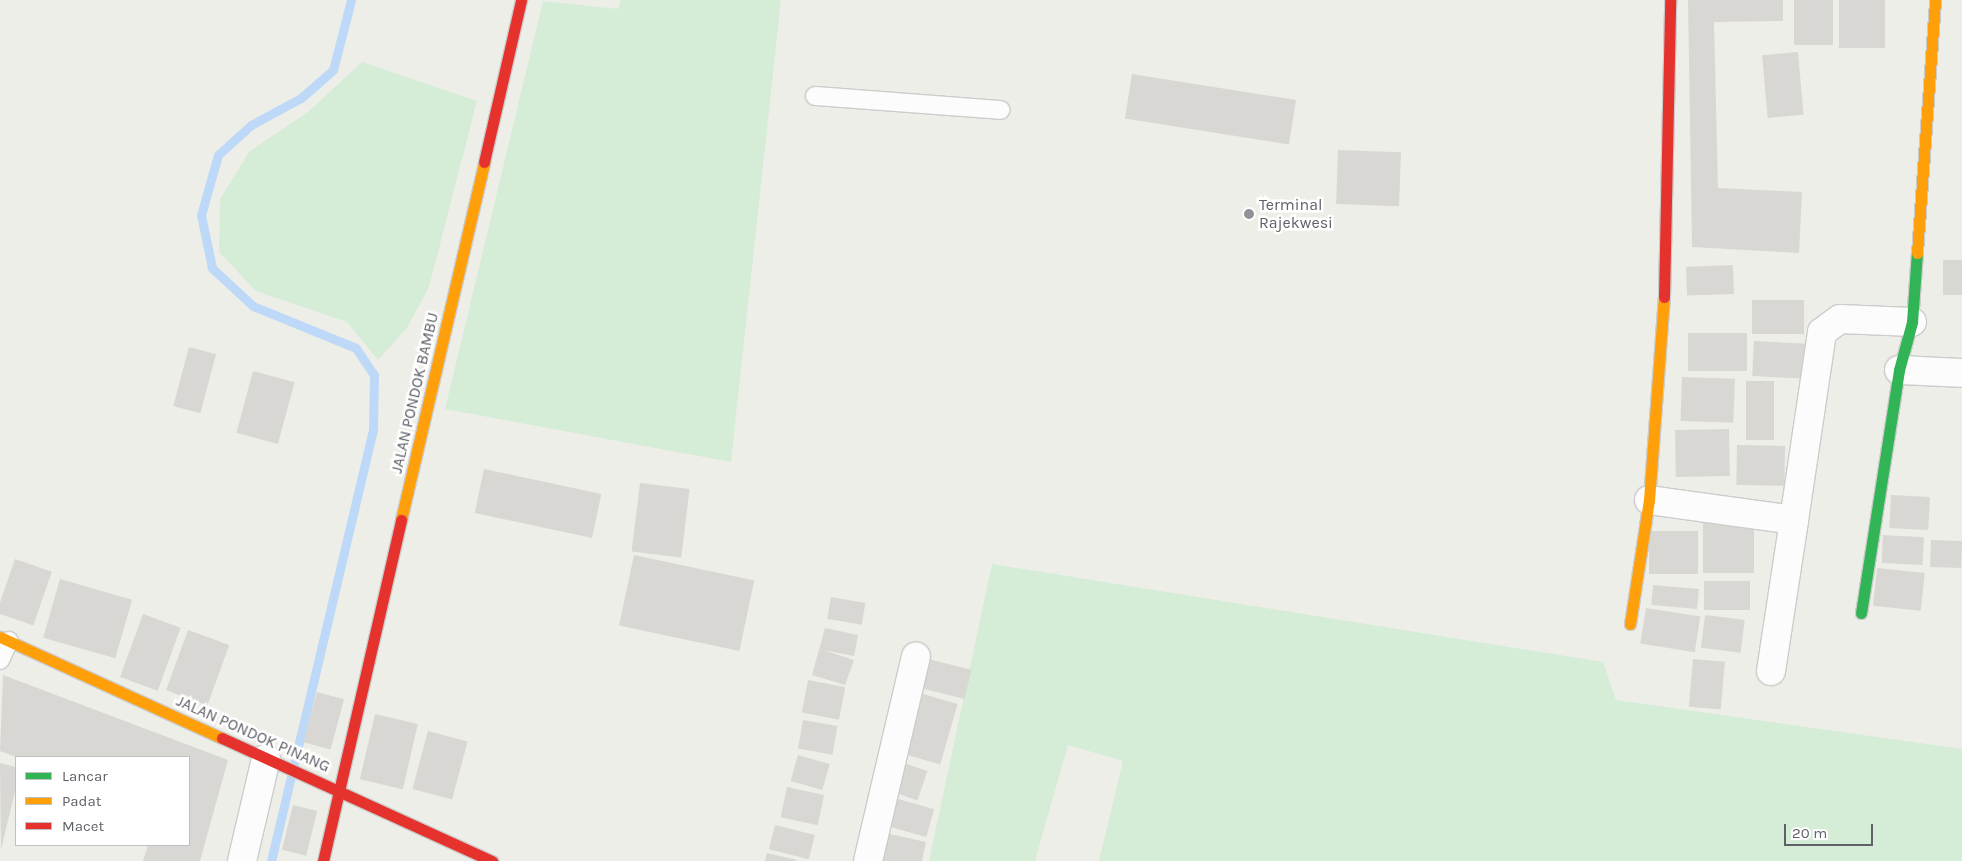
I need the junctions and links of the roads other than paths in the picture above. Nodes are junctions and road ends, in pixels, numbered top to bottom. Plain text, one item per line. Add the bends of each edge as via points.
1 (520, 0) edge
2 (1670, 0) edge
3 (1935, 0) edge
4 (814, 96) dead end
5 (1000, 110) dead end
6 (1912, 322) junction
7 (1899, 370) junction
8 (1962, 373) edge
9 (1649, 500) junction
10 (1794, 520) junction
11 (1861, 613) dead end
12 (1630, 624) dead end
13 (4, 639) edge
14 (916, 657) dead end
15 (0, 660) edge
16 (1771, 671) dead end
17 (268, 759) junction
18 (341, 792) junction
19 (242, 861) edge
20 (323, 861) edge
21 (492, 861) edge
22 (868, 861) edge

1 - 18 street, JALAN PONDOK BAMBU
2 - 9 street via 1663,325
3 - 6 street
4 - 5 lane
6 - 7 street
6 - 10 street via 1840,318 1822,332
7 - 8 street
7 - 11 street
9 - 10 street
9 - 12 street
10 - 16 street
13 - 15 lane
13 - 17 street, JALAN PONDOK PINANG
14 - 22 street
17 - 18 street, JALAN PONDOK PINANG
17 - 19 street
18 - 20 street, JALAN PONDOK BAMBU
18 - 21 street, JALAN PONDOK PINANG

